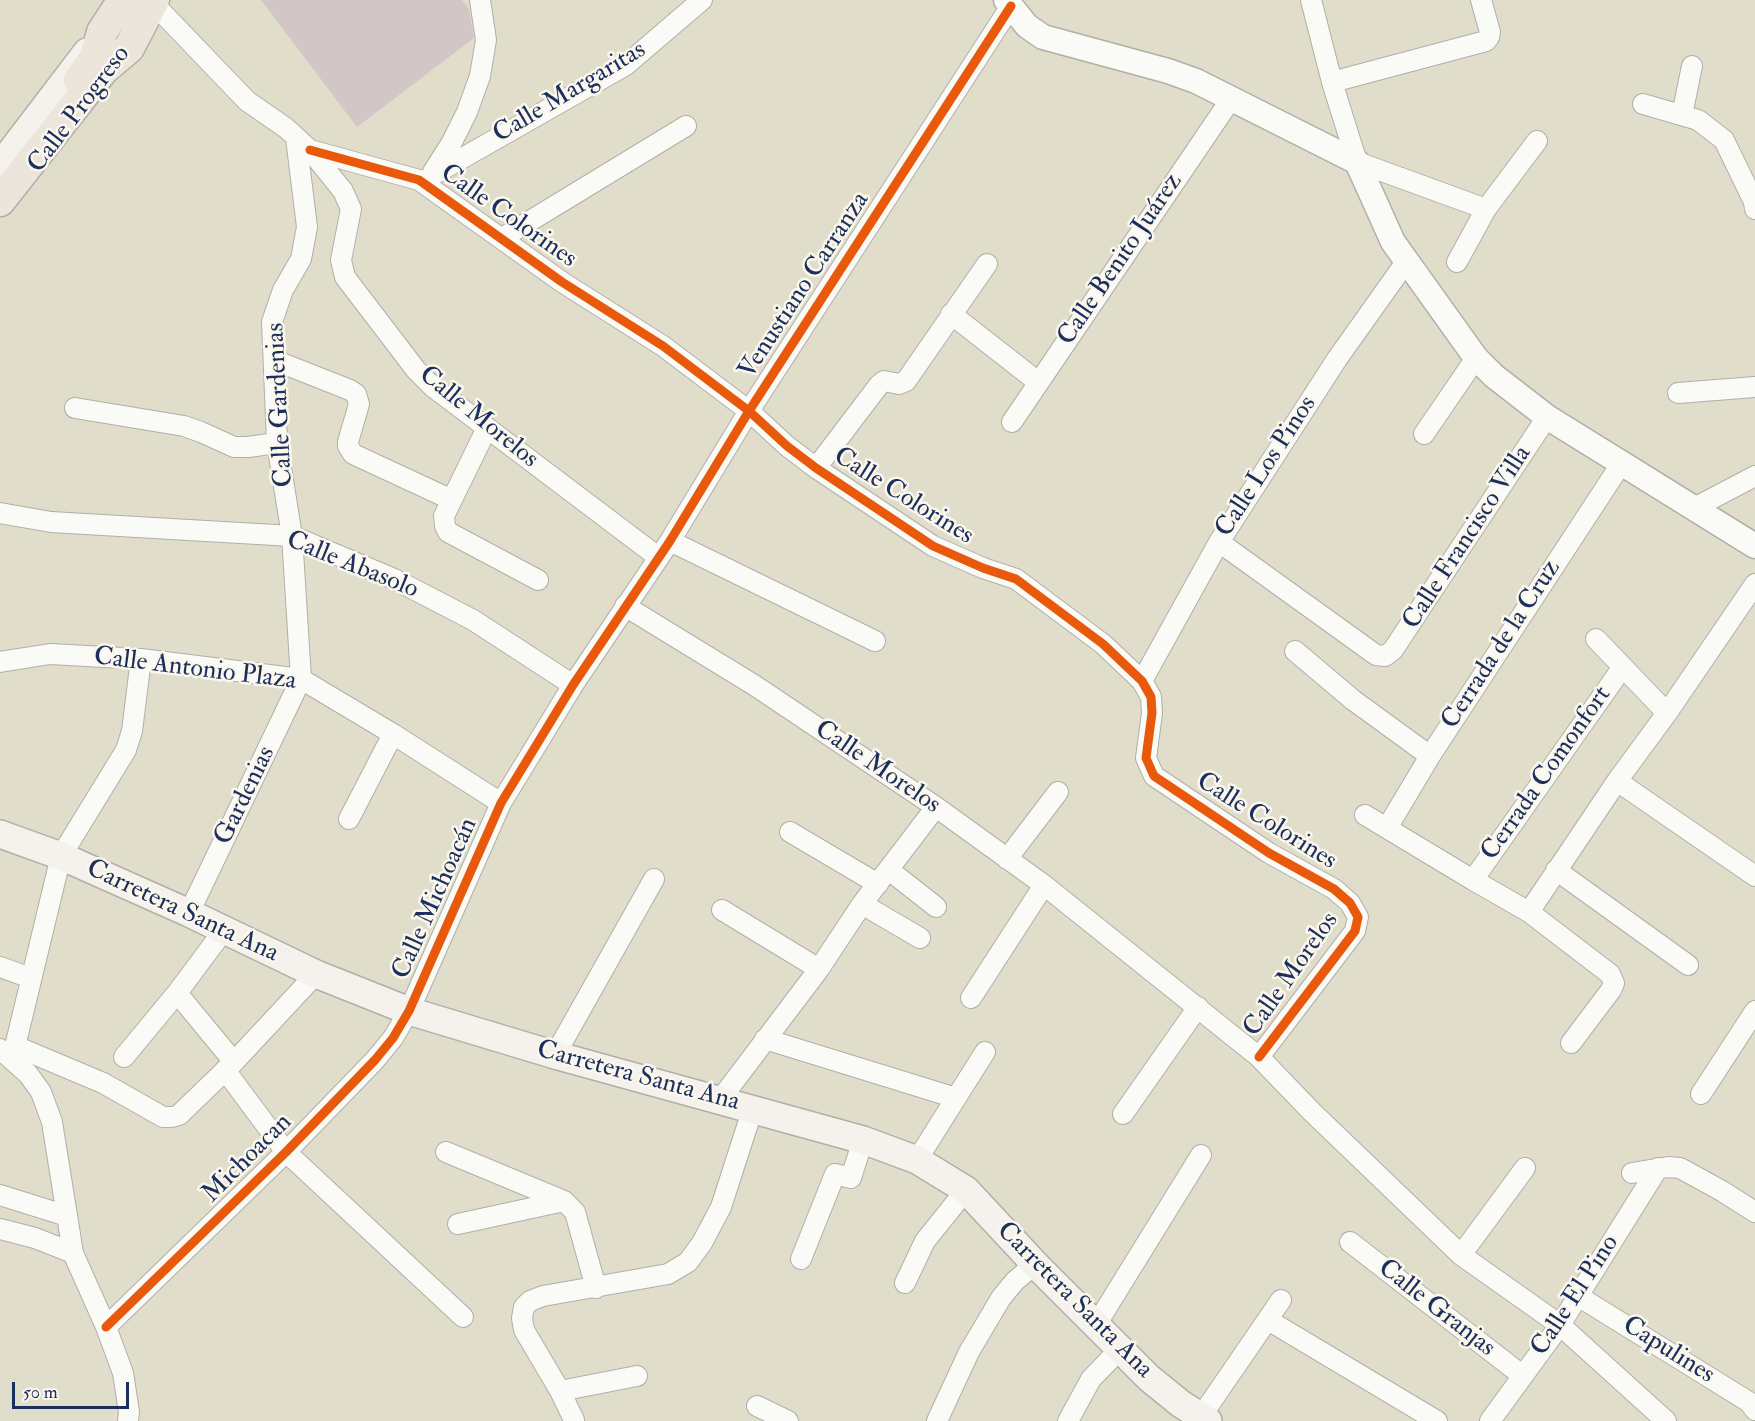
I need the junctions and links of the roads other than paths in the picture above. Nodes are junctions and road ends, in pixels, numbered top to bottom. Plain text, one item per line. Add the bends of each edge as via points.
1 (123, 0) edge
2 (480, 0) edge
3 (702, 0) edge
4 (1311, 0) edge
5 (1480, 0) edge
6 (154, 2) edge
7 (1009, 3) edge
8 (102, 32) junction
9 (129, 48) junction
10 (1692, 66) dead end
11 (1332, 82) junction
12 (1232, 99) junction
13 (1642, 104) dead end
14 (1682, 115) junction
15 (686, 126) dead end
16 (1537, 141) dead end
17 (303, 144) junction
18 (1357, 162) junction
19 (0, 166) edge
20 (425, 178) junction
21 (0, 183) edge
22 (0, 201) edge
23 (1755, 202) edge
24 (1486, 209) junction
25 (1755, 209) edge
26 (0, 216) edge
27 (502, 238) junction
28 (1406, 262) junction
29 (1458, 262) dead end
30 (987, 264) dead end
31 (951, 314) junction
32 (1476, 358) junction
33 (274, 360) junction
34 (1038, 382) junction
35 (1755, 387) edge
36 (1678, 393) dead end
37 (75, 408) dead end
38 (749, 411) junction
39 (1547, 417) junction
40 (1012, 422) dead end
41 (487, 428) junction
42 (1424, 434) dead end
43 (277, 443) junction
44 (1621, 464) junction
45 (816, 468) junction
46 (1755, 476) edge
47 (452, 500) junction
48 (1695, 507) junction
49 (0, 513) edge
50 (292, 536) junction
51 (670, 541) junction
52 (1219, 542) junction
53 (1755, 546) edge
54 (658, 557) junction
55 (538, 580) dead end
56 (1755, 584) edge
57 (625, 606) junction
58 (1596, 639) dead end
59 (875, 641) dead end
60 (1295, 651) dead end
61 (141, 659) junction
62 (0, 662) edge
63 (1622, 668) junction
64 (301, 679) junction
65 (1142, 681) junction
66 (573, 685) junction
67 (1667, 713) junction
68 (393, 734) junction
69 (1430, 756) junction
70 (1617, 781) junction
71 (1058, 792) dead end
72 (501, 803) junction
73 (936, 807) junction
74 (1365, 815) dead end
75 (349, 819) dead end
76 (1387, 828) junction
77 (790, 832) dead end
78 (0, 834) edge
79 (61, 856) junction
80 (1007, 859) junction
81 (1556, 870) junction
82 (1755, 876) edge
83 (883, 877) junction
84 (654, 879) dead end
85 (1473, 880) junction
86 (1044, 885) junction
87 (862, 903) junction
88 (936, 907) dead end
89 (722, 910) dead end
90 (1529, 912) junction
91 (189, 913) junction
92 (1358, 917) joint
93 (224, 930) junction
94 (920, 938) dead end
95 (1688, 965) dead end
96 (0, 968) edge
97 (819, 969) junction
98 (316, 974) junction
99 (31, 978) junction
100 (177, 993) junction
101 (971, 998) dead end
102 (1198, 1007) junction
103 (409, 1011) junction
104 (1755, 1011) edge
105 (765, 1039) junction
106 (1572, 1043) dead end
107 (9, 1052) edge
108 (985, 1052) dead end
109 (555, 1055) junction
110 (124, 1057) dead end
111 (1259, 1057) junction
112 (229, 1066) junction
113 (1701, 1094) dead end
114 (956, 1098) junction
115 (720, 1100) junction
116 (753, 1108) junction
117 (1123, 1114) dead end
118 (863, 1140) junction
119 (286, 1152) junction
120 (446, 1152) dead end
121 (1201, 1155) dead end
122 (917, 1160) junction
123 (1525, 1168) dead end
124 (1658, 1168) junction
125 (1632, 1173) dead end
126 (966, 1190) junction
127 (0, 1195) edge
128 (564, 1201) junction
129 (1755, 1212) edge
130 (67, 1216) junction
131 (458, 1224) dead end
132 (0, 1229) edge
133 (1350, 1242) dead end
134 (73, 1253) junction
135 (1461, 1255) junction
136 (801, 1259) dead end
137 (1035, 1264) junction
138 (905, 1283) dead end
139 (596, 1288) junction
140 (1578, 1296) junction
141 (1281, 1300) dead end
142 (464, 1317) dead end
143 (1268, 1320) junction
144 (1096, 1325) junction
145 (1560, 1325) junction
146 (106, 1327) junction
147 (1120, 1349) junction
148 (637, 1376) dead end
149 (1523, 1376) junction
150 (560, 1391) junction
151 (758, 1406) dead end
152 (1755, 1410) edge
153 (1202, 1419) edge
154 (1495, 1419) edge
155 (574, 1420) edge
156 (128, 1421) edge
157 (788, 1421) edge
158 (937, 1421) edge
159 (1068, 1421) edge
160 (1437, 1421) edge
161 (1666, 1421) edge

1 - 8 main road, Calle Progreso
2 - 20 street via 486,40 480,76 457,132
3 - 20 street, Calle Margaritas via 626,65
4 - 11 street
5 - 11 street via 1490,27 1486,40
6 - 9 main road, Calle Progreso
6 - 17 street, Calle Morelos via 247,101
7 - 12 street via 1027,26 1043,37 1168,71
7 - 38 street, Venustiano Carranza
8 - 19 main road, Calle Progreso
8 - 21 main road via 95,57
9 - 22 main road via 103,70
9 - 26 main road, Calle Progreso
10 - 14 street
11 - 18 street
12 - 18 street
12 - 34 street, Calle Benito Juárez
13 - 14 street
14 - 23 street via 1698,120 1724,140
15 - 27 street
16 - 24 street
17 - 20 street, Calle Colorines
17 - 33 street, Calle Gardenias via 307,227 301,259 283,290 272,322
17 - 41 street, Calle Morelos via 343,192 351,209 341,260 345,277 416,370
18 - 24 street
18 - 28 street
20 - 27 street, Calle Colorines
23 - 25 street
24 - 29 street
27 - 38 street, Calle Colorines via 562,282 663,346
28 - 32 street
28 - 52 street, Calle Los Pinos via 1337,359
30 - 31 street
31 - 34 street
31 - 45 street via 906,381 884,381 879,385
32 - 39 street
32 - 42 street
33 - 43 street, Calle Gardenias
33 - 47 street via 356,394 359,404 348,442 353,454
34 - 40 street, Calle Benito Juárez
35 - 36 street
37 - 43 street via 184,426 234,447
38 - 45 street, Calle Colorines
38 - 51 street, Venustiano Carranza
39 - 44 street
39 - 52 street, Calle Francisco Villa via 1394,650 1385,656 1376,655
41 - 47 street
41 - 54 street, Calle Morelos
43 - 50 street, Calle Gardenias
44 - 48 street
44 - 69 street, Cerrada de la Cruz
45 - 65 street, Calle Colorines via 933,546 1016,579 1103,644
46 - 48 street
47 - 55 street via 444,521 448,532
48 - 53 street
49 - 50 street, Calle Abasolo via 51,522
50 - 64 street, Calle Gardenias
50 - 66 street, Calle Abasolo via 394,579 473,620
51 - 54 street, Venustiano Carranza
51 - 59 street
52 - 65 street, Calle Los Pinos
54 - 57 street, Venustiano Carranza
56 - 67 street
57 - 66 street, Venustiano Carranza
57 - 73 street, Calle Morelos via 754,685
58 - 63 street
60 - 69 street via 1353,700
61 - 62 street, Calle Antonio Plaza via 50,654
61 - 64 street, Calle Antonio Plaza
61 - 79 street via 126,750
63 - 67 street
63 - 85 street, Cerrada Comonfort
64 - 68 street, Calle Antonio Plaza
64 - 91 street, Gardenias
65 - 92 street, Calle Colorines via 1151,697 1146,758 1154,776 1269,853 1334,889 1350,903
66 - 72 street, Venustiano Carranza
67 - 70 street
68 - 72 street, Calle Antonio Plaza
68 - 75 street
69 - 76 street, Cerrada de la Cruz
70 - 81 street
70 - 82 street
71 - 80 street
72 - 103 street, Calle Michoacán
73 - 80 street, Calle Morelos
73 - 83 street
74 - 76 street
76 - 85 street
77 - 83 street
78 - 79 main road, Carretera Santa Ana
79 - 91 main road, Carretera Santa Ana
79 - 99 street
80 - 86 street, Calle Morelos
81 - 90 street
81 - 95 street
83 - 87 street
83 - 88 street
84 - 109 street
85 - 90 street
86 - 101 street
86 - 102 street, Calle Morelos
87 - 94 street
87 - 97 street
89 - 97 street
90 - 106 street via 1613,979 1611,990
91 - 93 main road, Carretera Santa Ana
92 - 111 street, Calle Morelos via 1355,931
93 - 98 main road, Carretera Santa Ana
93 - 100 street
96 - 99 street
97 - 105 street
98 - 103 main road, Carretera Santa Ana
98 - 112 street
99 - 107 street
100 - 110 street
100 - 112 street
102 - 111 street, Calle Morelos
102 - 117 street
103 - 109 main road, Carretera Santa Ana
103 - 119 street, Michoacan via 375,1060
104 - 113 street
105 - 114 street
105 - 115 street
107 - 112 street via 103,1083 163,1117 180,1114
107 - 130 street via 41,1092 52,1122
108 - 114 street
109 - 115 main road, Carretera Santa Ana
111 - 135 street, Calle Morelos
112 - 119 street
114 - 122 street
115 - 116 main road, Carretera Santa Ana
116 - 118 main road, Carretera Santa Ana
116 - 139 street via 721,1207 688,1262 668,1274
118 - 122 main road, Carretera Santa Ana
118 - 136 street via 852,1178 835,1174
119 - 142 street
119 - 146 street, Michoacan
120 - 128 street
121 - 144 street
122 - 126 main road, Carretera Santa Ana
123 - 135 street
124 - 125 street
124 - 129 street via 1680,1168
124 - 140 street, Calle El Pino
126 - 137 main road, Carretera Santa Ana
126 - 138 street via 925,1241
127 - 130 street
128 - 131 street
128 - 139 street via 575,1212
130 - 134 street
132 - 134 street
133 - 149 street, Calle Granjas
134 - 146 street
135 - 145 street, Calle Morelos
137 - 144 main road, Carretera Santa Ana
137 - 158 street via 1001,1298 969,1352
139 - 150 street via 543,1296 524,1307 524,1330
140 - 145 street, Calle El Pino
140 - 152 street, Capulines via 1749,1402
141 - 143 street
143 - 153 street
143 - 160 street
144 - 147 main road, Carretera Santa Ana
145 - 149 street, Calle El Pino
145 - 161 street, Calle Morelos
146 - 156 street via 123,1373
147 - 153 main road, Carretera Santa Ana
147 - 159 street via 1091,1379
148 - 150 street
149 - 154 street, Calle El Pino
150 - 155 street
151 - 157 street

